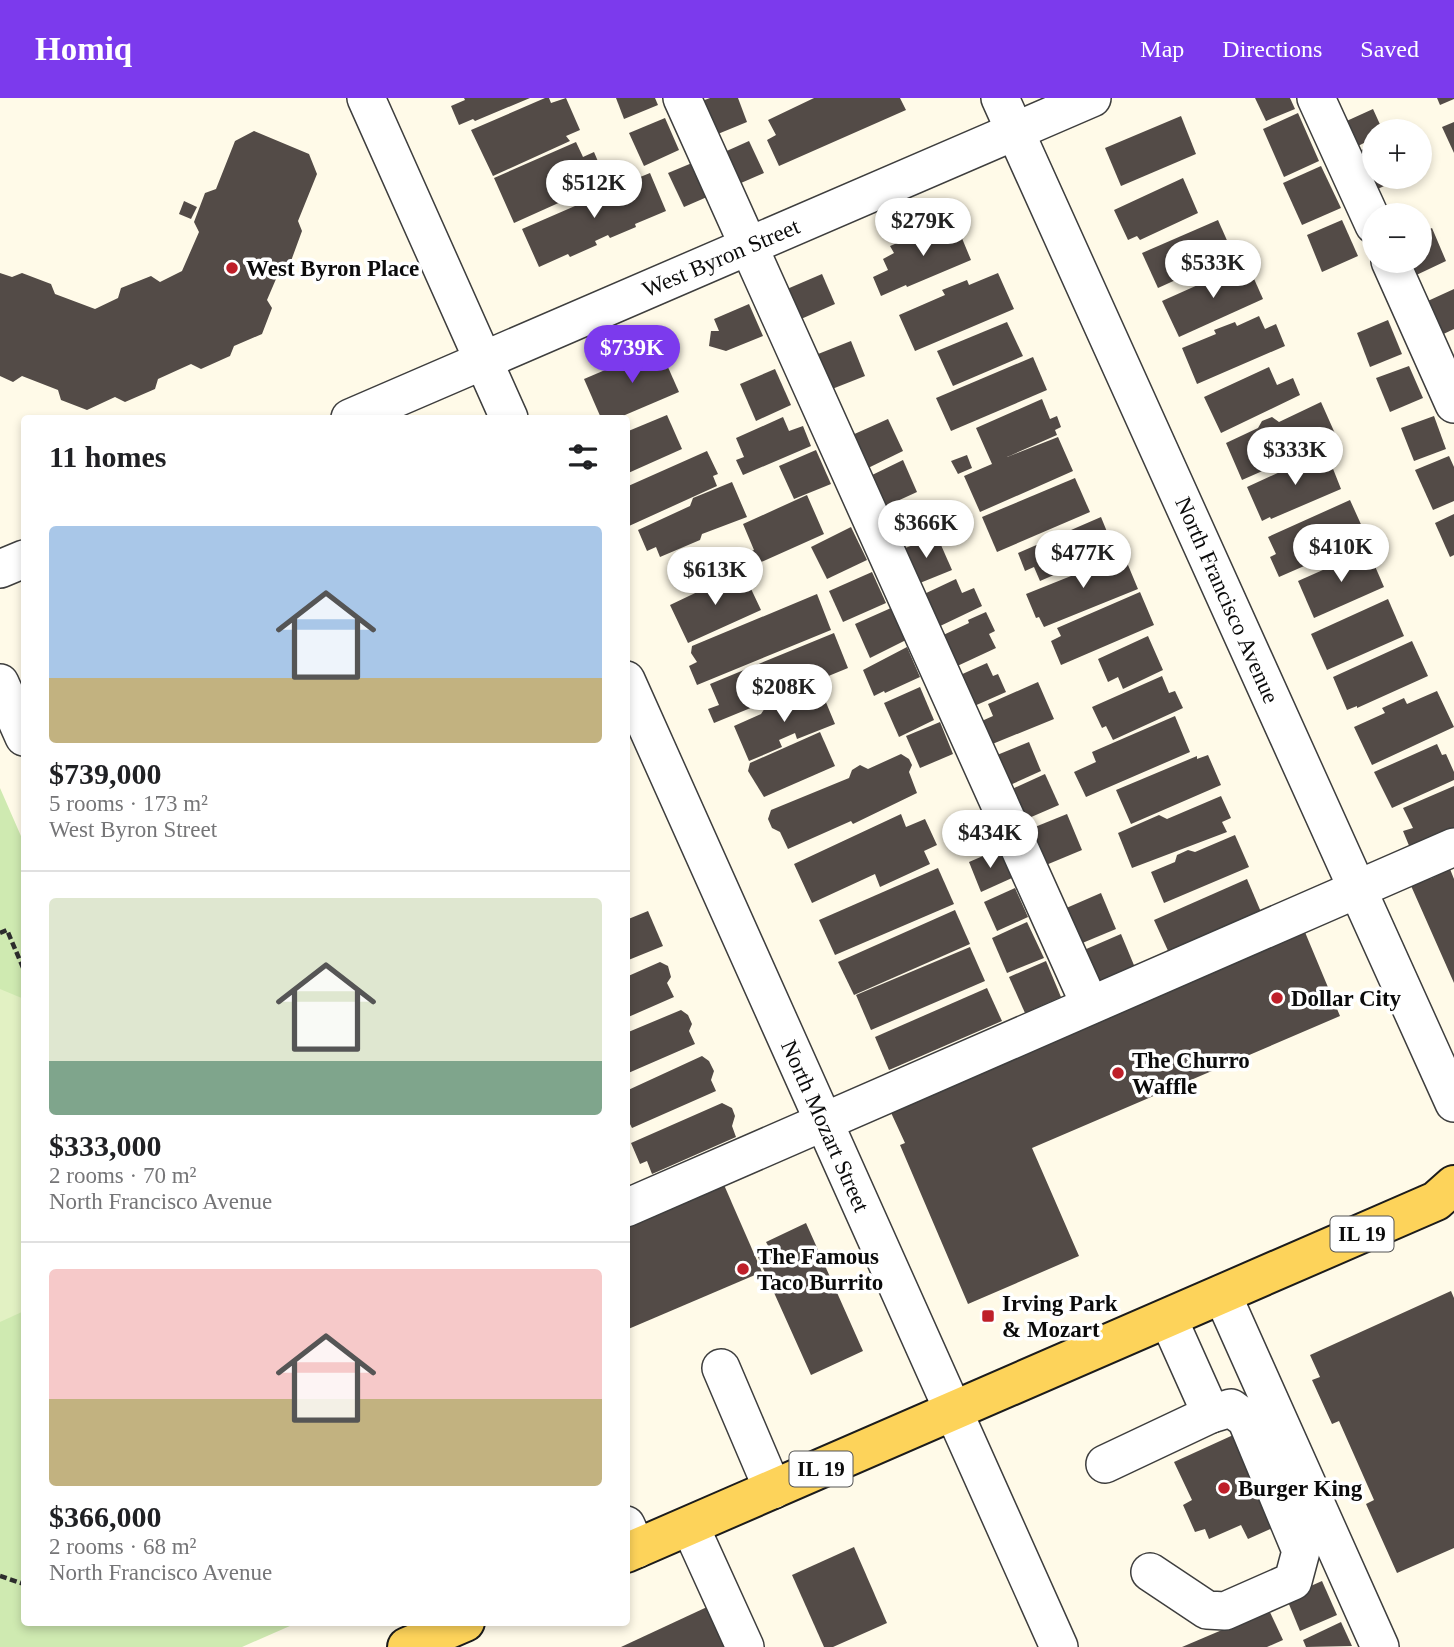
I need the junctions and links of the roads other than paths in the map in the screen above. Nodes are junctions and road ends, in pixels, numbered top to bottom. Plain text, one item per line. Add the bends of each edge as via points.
1 (366, 98) edge
2 (682, 98) edge
3 (1000, 98) edge
4 (1092, 98) edge
5 (1317, 98) edge
6 (1015, 131) junction
7 (1364, 203) edge
8 (748, 246) junction
9 (1395, 273) edge
10 (484, 361) junction
11 (1454, 404) edge
12 (357, 415) edge
13 (508, 415) edge
14 (21, 560) edge
15 (0, 569) edge
16 (0, 682) edge
17 (630, 689) edge
18 (21, 730) edge
19 (1454, 847) edge
20 (1357, 889) junction
21 (1090, 1005) junction
22 (1454, 1103) edge
23 (824, 1122) junction
24 (1448, 1195) edge
25 (630, 1206) edge
26 (1222, 1294) junction
27 (1168, 1318) junction
28 (721, 1368) dead end
29 (953, 1412) junction
30 (1211, 1414) junction
31 (1105, 1464) dead end
32 (773, 1490) junction
33 (690, 1526) junction
34 (630, 1542) edge
35 (1150, 1572) dead end
36 (454, 1626) edge
37 (423, 1638) edge
38 (744, 1647) edge
39 (1059, 1647) edge
40 (1380, 1647) edge

1 - 10 street
2 - 8 street
3 - 6 street, North Francisco Avenue
4 - 6 street, West Byron Street
5 - 7 street
6 - 8 street, West Byron Street
6 - 20 street, North Francisco Avenue
8 - 10 street, West Byron Street
8 - 21 street
9 - 11 street
10 - 12 street, West Byron Street
10 - 13 street
14 - 15 street
16 - 18 street
17 - 23 street, North Mozart Street
19 - 20 street
20 - 21 street
20 - 22 street, North Francisco Avenue
21 - 23 street
23 - 25 street
23 - 29 street, North Mozart Street
24 - 26 main road, IL 19
26 - 27 main road, IL 19
26 - 40 street
27 - 29 main road, IL 19
27 - 30 street
28 - 32 street
29 - 32 main road, IL 19
29 - 39 street, North Mozart Street
30 - 31 street
30 - 35 street via 1230,1408 1247,1419 1301,1551 1293,1581 1225,1611 1207,1610
32 - 33 main road, IL 19
33 - 34 main road, IL 19
33 - 38 street
36 - 37 main road

